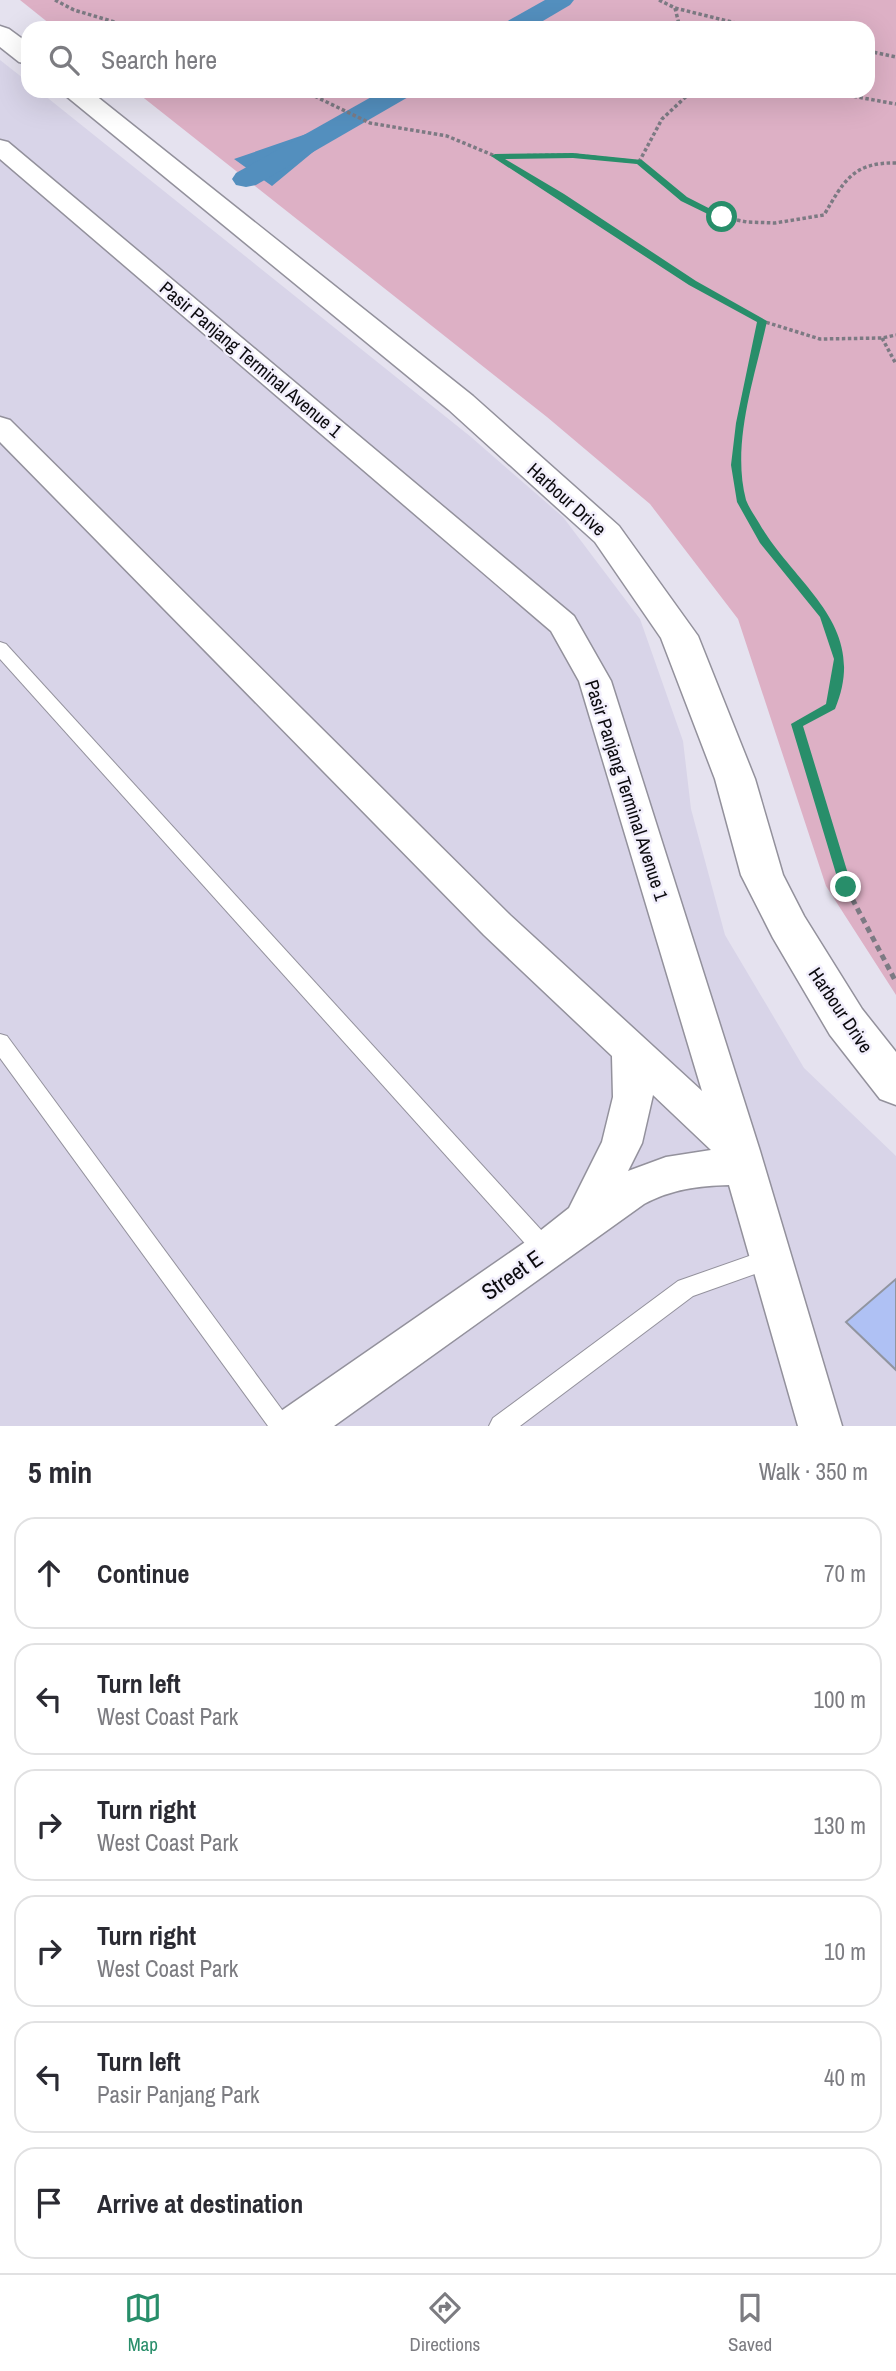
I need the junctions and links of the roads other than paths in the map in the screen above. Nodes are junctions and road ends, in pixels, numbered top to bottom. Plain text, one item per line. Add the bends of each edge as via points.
1 (0, 34) edge
2 (21, 50) edge
3 (83, 98) edge
4 (0, 147) edge
5 (0, 426) edge
6 (0, 648) edge
7 (0, 1042) edge
8 (631, 1050) junction
9 (896, 1086) edge
10 (742, 1159) junction
11 (584, 1220) junction
12 (546, 1251) junction
13 (772, 1258) junction
14 (282, 1426) edge
15 (297, 1426) edge
16 (501, 1426) edge
17 (820, 1426) edge

1 - 2 main road
3 - 9 main road, Harbour Drive via 461,403 607,534 678,635 735,779 762,875 788,926 846,1023
4 - 10 street, Pasir Panjang Terminal Avenue 1 via 563,624 595,681
5 - 8 street via 497,925
6 - 12 lane
7 - 14 lane
8 - 10 street
8 - 11 street via 633,1097 622,1143
10 - 11 street, Street E via 650,1181
10 - 13 street, Pasir Panjang Terminal Avenue 1
11 - 12 street, Street E
12 - 15 street, Street E
13 - 16 lane via 686,1288
13 - 17 street, Pasir Panjang Terminal Avenue 1

